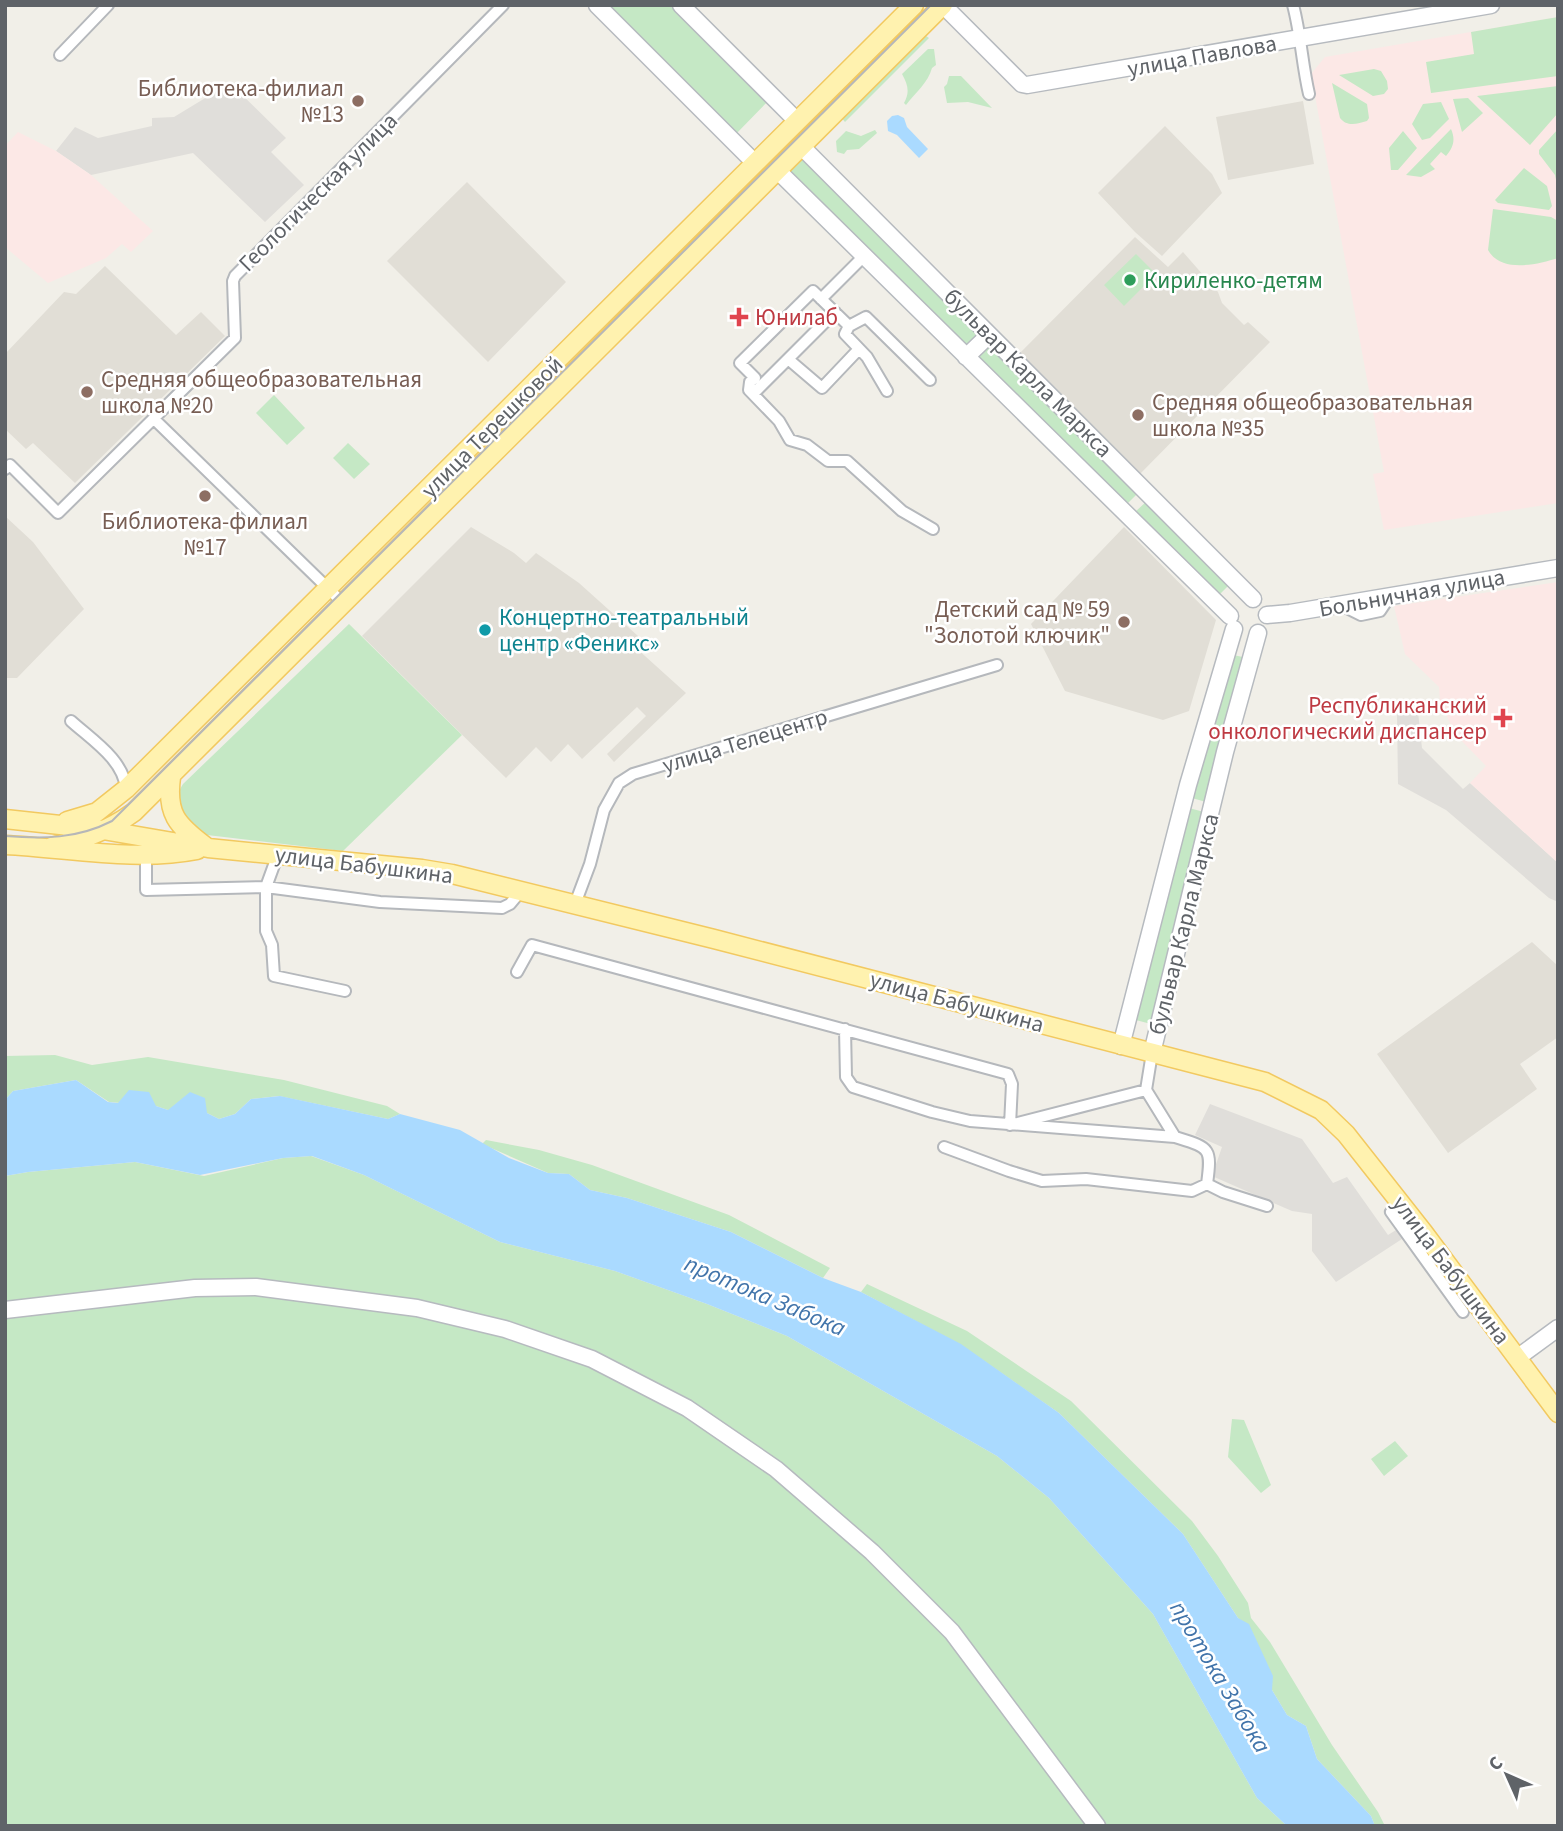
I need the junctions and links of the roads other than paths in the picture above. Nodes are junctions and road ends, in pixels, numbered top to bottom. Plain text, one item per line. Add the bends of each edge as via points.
1 (108, 5) edge
2 (503, 5) edge
3 (597, 5) edge
4 (681, 5) edge
5 (914, 5) edge
6 (943, 5) edge
7 (1293, 5) edge
8 (1491, 5) edge
9 (1301, 39) junction
10 (60, 55) dead end
11 (1308, 94) dead end
12 (797, 121) junction
13 (802, 147) junction
14 (755, 163) junction
15 (778, 171) junction
16 (864, 256) junction
17 (821, 299) junction
18 (835, 312) junction
19 (849, 326) junction
20 (989, 335) junction
21 (859, 349) junction
22 (966, 357) junction
23 (788, 359) junction
24 (930, 380) dead end
25 (758, 381) junction
26 (887, 391) dead end
27 (154, 419) junction
28 (5, 469) edge
29 (1146, 492) junction
30 (1125, 514) junction
31 (933, 529) dead end
32 (1558, 568) edge
33 (328, 590) junction
34 (1253, 599) junction
35 (344, 604) junction
36 (1267, 615) junction
37 (1232, 622) junction
38 (1258, 633) junction
39 (997, 665) dead end
40 (71, 721) dead end
41 (171, 777) junction
42 (128, 788) junction
43 (1184, 801) junction
44 (1212, 808) junction
45 (134, 812) junction
46 (5, 820) edge
47 (54, 823) junction
48 (107, 830) junction
49 (141, 835) junction
50 (5, 845) edge
51 (51, 847) junction
52 (208, 848) junction
53 (146, 855) junction
54 (278, 855) junction
55 (266, 887) junction
56 (520, 892) junction
57 (575, 904) junction
58 (517, 972) dead end
59 (345, 991) dead end
60 (845, 1029) junction
61 (1121, 1046) junction
62 (1152, 1054) junction
63 (1146, 1090) junction
64 (1010, 1125) junction
65 (1175, 1137) junction
66 (944, 1147) dead end
67 (1207, 1184) junction
68 (1400, 1202) junction
69 (1267, 1206) dead end
70 (5, 1310) edge
71 (1463, 1312) dead end
72 (1558, 1328) edge
73 (1517, 1358) junction
74 (1558, 1413) edge
75 (1097, 1826) edge

1 - 10 street
2 - 27 street, Геологическая улица via 235,276 236,337
3 - 14 street
4 - 12 street
5 - 12 main road, улица Терешковой
6 - 9 street, улица Павлова via 1023,85
6 - 13 main road, улица Терешковой
7 - 9 street
8 - 9 street, улица Павлова
9 - 11 street
12 - 14 main road, улица Терешковой
13 - 15 main road, улица Терешковой
13 - 20 street, бульвар Карла Маркса
14 - 33 main road, улица Терешковой
15 - 16 street, бульвар Карла Маркса
15 - 35 main road, улица Терешковой
16 - 17 street
16 - 22 street, бульвар Карла Маркса
17 - 18 street
17 - 25 street via 813,290 740,363
18 - 19 street
18 - 23 street
19 - 21 street via 845,334
19 - 24 street via 866,317
20 - 22 street
20 - 29 street, бульвар Карла Маркса
21 - 23 street via 822,388
21 - 26 street
22 - 30 street, бульвар Карла Маркса
23 - 25 street
25 - 31 street via 750,382 749,390 779,421 790,440 807,445 828,461 847,461 902,511
27 - 28 street, Геологическая улица via 58,513 10,465
27 - 33 street
29 - 30 street
29 - 34 street, бульвар Карла Маркса
30 - 37 street, бульвар Карла Маркса
32 - 36 street, Больничная улица
33 - 35 street
33 - 42 main road, улица Терешковой
34 - 36 street via 1263,605
34 - 37 street via 1238,601 1231,610
35 - 41 main road, улица Терешковой
36 - 38 street
37 - 38 street via 1242,635
37 - 43 street, бульвар Карла Маркса
38 - 44 street, бульвар Карла Маркса
39 - 57 street, улица Телецентр via 633,774 619,783 604,810
40 - 42 street via 118,766
41 - 45 main road, улица Терешковой
41 - 52 main road via 173,816
42 - 45 main road
42 - 47 main road, улица Терешковой via 91,815
43 - 44 street
43 - 61 street, бульвар Карла Маркса
44 - 62 street, бульвар Карла Маркса
45 - 48 main road, улица Терешковой
45 - 49 main road
46 - 47 main road, улица Бабушкина
47 - 48 main road, улица Бабушкина
48 - 49 main road, улица Бабушкина
48 - 51 main road
49 - 52 main road, улица Бабушкина
49 - 53 main road
50 - 51 main road, улица Бабушкина
51 - 53 main road, улица Бабушкина
52 - 53 main road, улица Бабушкина
52 - 54 main road, улица Бабушкина
53 - 55 street via 146,890
54 - 55 street
54 - 56 main road, улица Бабушкина via 422,869
55 - 56 street via 380,902 502,908
55 - 59 street via 266,930 274,976
56 - 57 main road, улица Бабушкина
57 - 61 main road, улица Бабушкина
58 - 60 street via 532,945
60 - 64 street via 1008,1074 1012,1084
60 - 64 street via 846,1077 853,1087 932,1112
61 - 62 main road, улица Бабушкина
62 - 63 street
62 - 68 main road, улица Бабушкина via 1265,1082 1321,1110 1346,1133
63 - 64 street
63 - 65 street
64 - 65 street
65 - 67 street via 1206,1149 1210,1157
66 - 67 street via 1042,1181 1086,1179 1192,1191
67 - 69 street
68 - 71 street via 1391,1212
68 - 73 main road, улица Бабушкина
70 - 75 street via 195,1287 257,1287 417,1308 505,1329 592,1359 687,1408 776,1469 872,1552 952,1632
72 - 73 street
73 - 74 main road, улица Бабушкина

